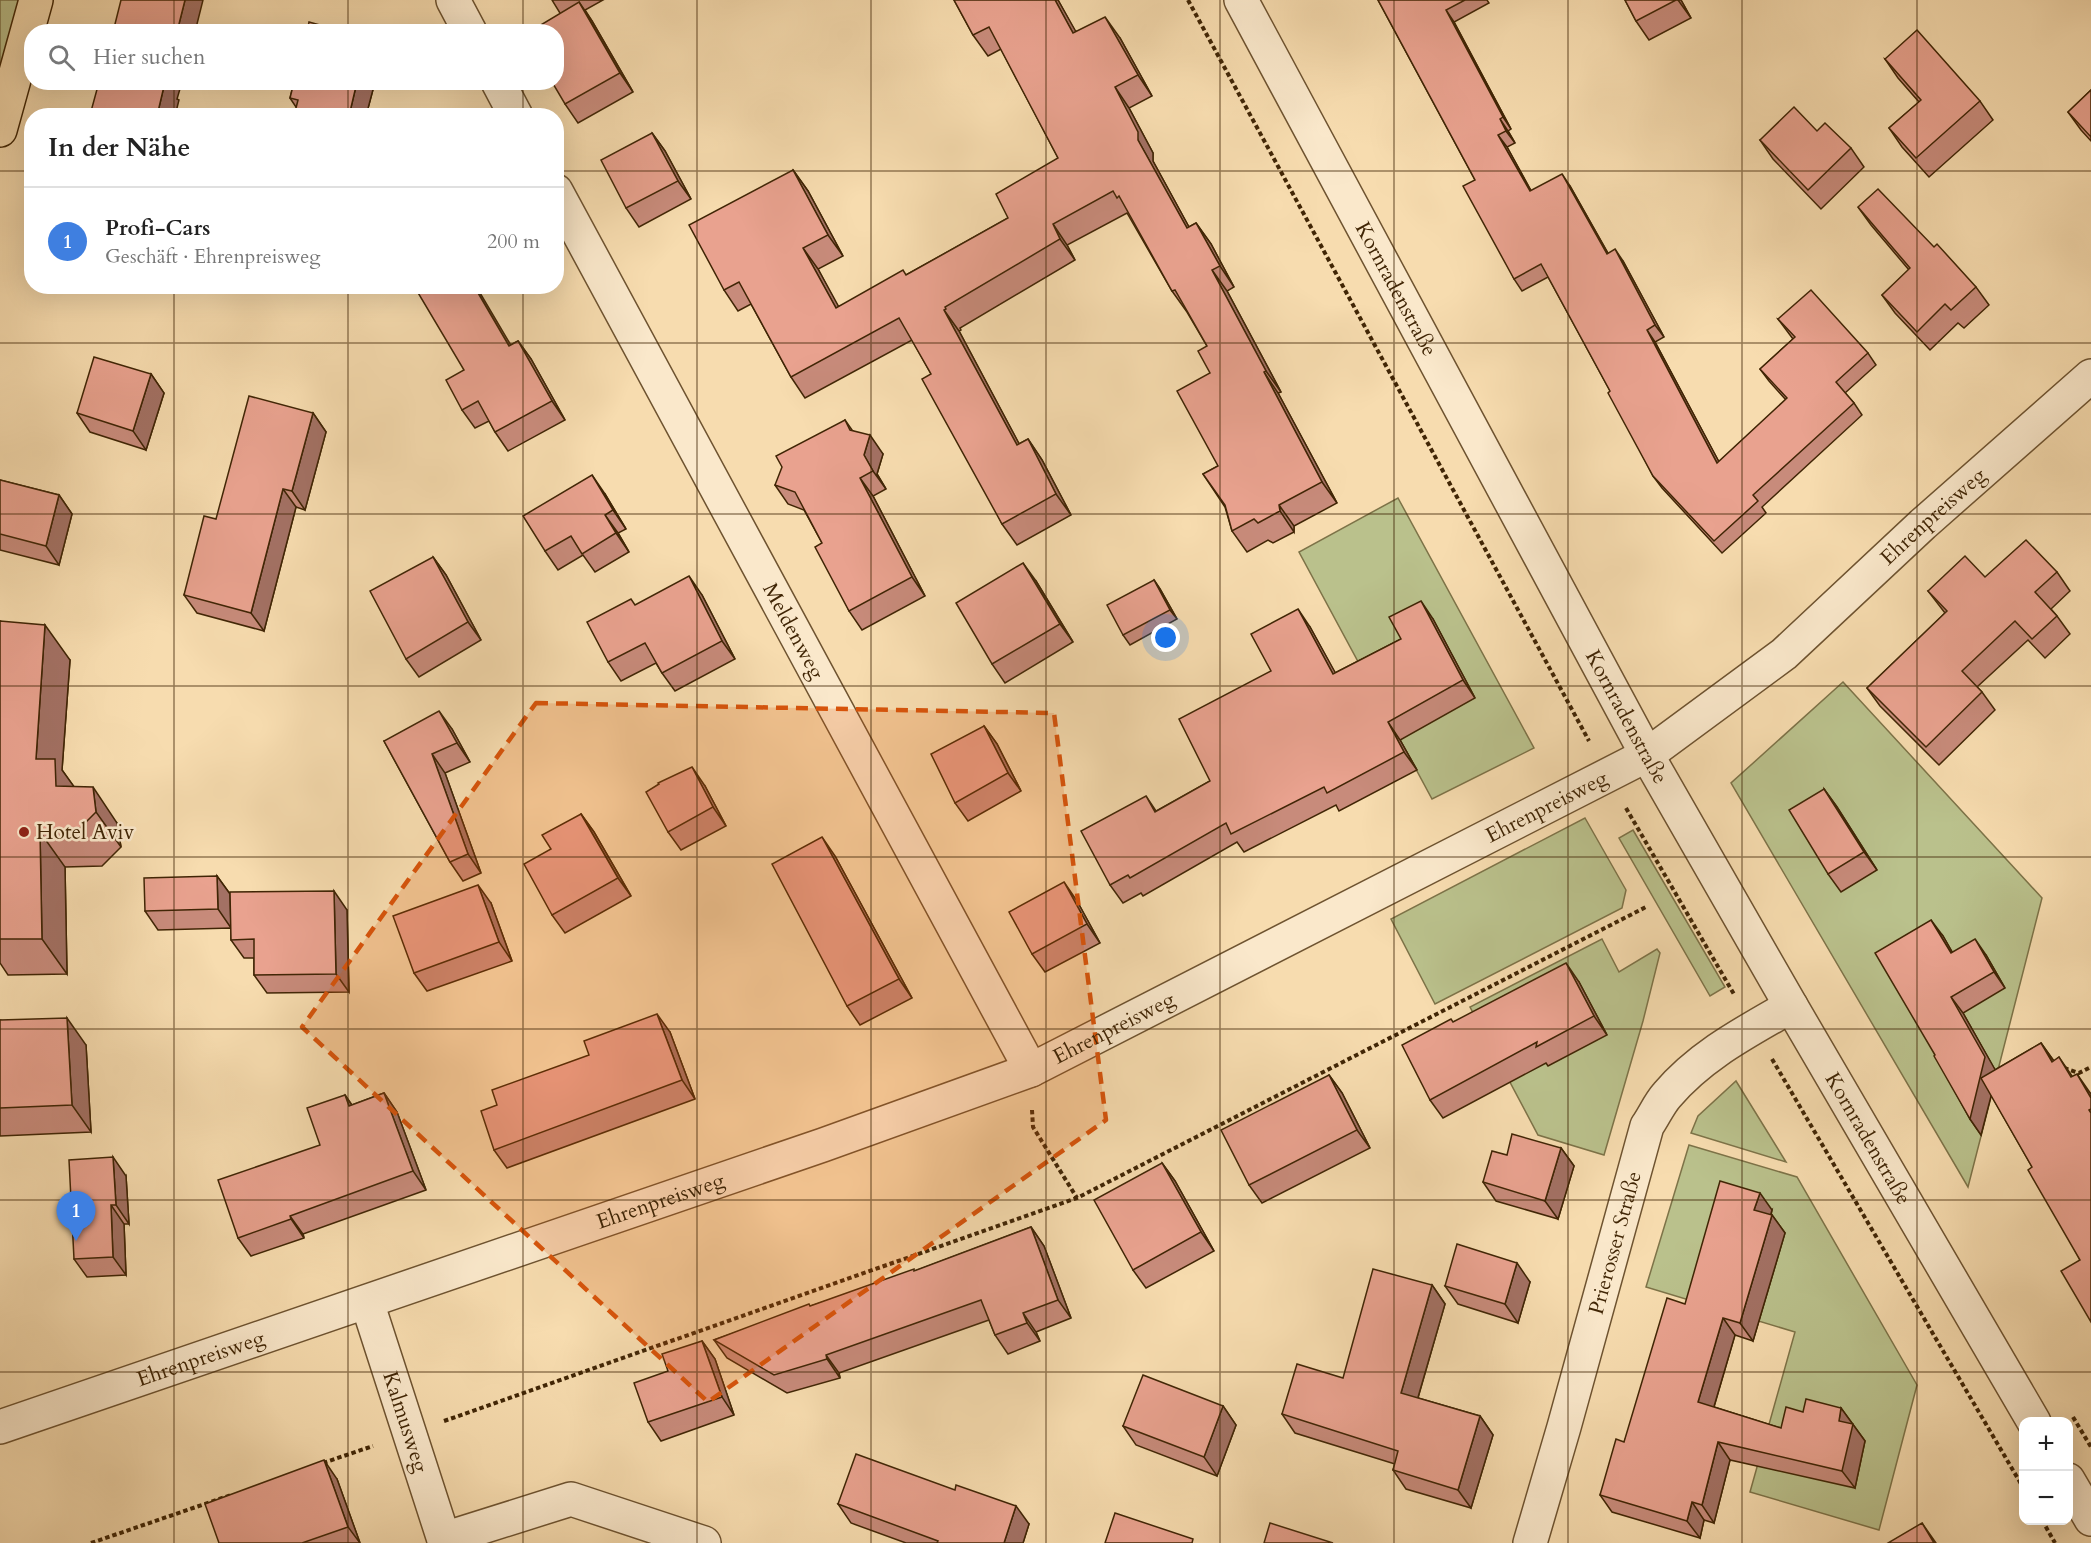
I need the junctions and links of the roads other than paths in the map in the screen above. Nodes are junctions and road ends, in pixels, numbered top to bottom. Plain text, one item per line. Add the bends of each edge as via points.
1 (36, 0) edge
2 (453, 0) edge
3 (1241, 0) edge
4 (29, 24) edge
5 (466, 24) edge
6 (24, 43) edge
7 (502, 90) edge
8 (512, 108) edge
9 (0, 130) edge
10 (564, 206) edge
11 (2091, 376) edge
12 (1647, 754) junction
13 (1791, 1006) junction
14 (1031, 1070) junction
15 (367, 1302) junction
16 (2031, 1417) edge
17 (0, 1428) edge
18 (2073, 1488) edge
19 (2091, 1519) edge
20 (444, 1541) edge
21 (704, 1543) edge
22 (1530, 1543) edge

1 - 4 main road
2 - 5 street
3 - 12 street, Kornradenstraße
6 - 9 main road
7 - 8 street
10 - 14 street, Meldenweg
11 - 12 street, Ehrenpreisweg via 1923,524 1784,654
12 - 13 street, Kornradenstraße
12 - 14 street, Ehrenpreisweg
13 - 16 street, Kornradenstraße
13 - 22 street, Prierosser Straße via 1726,1043 1694,1067 1665,1097 1647,1126
14 - 15 street, Ehrenpreisweg
15 - 17 street, Ehrenpreisweg
15 - 20 street, Kalmusweg
18 - 19 street
20 - 21 street via 571,1499

